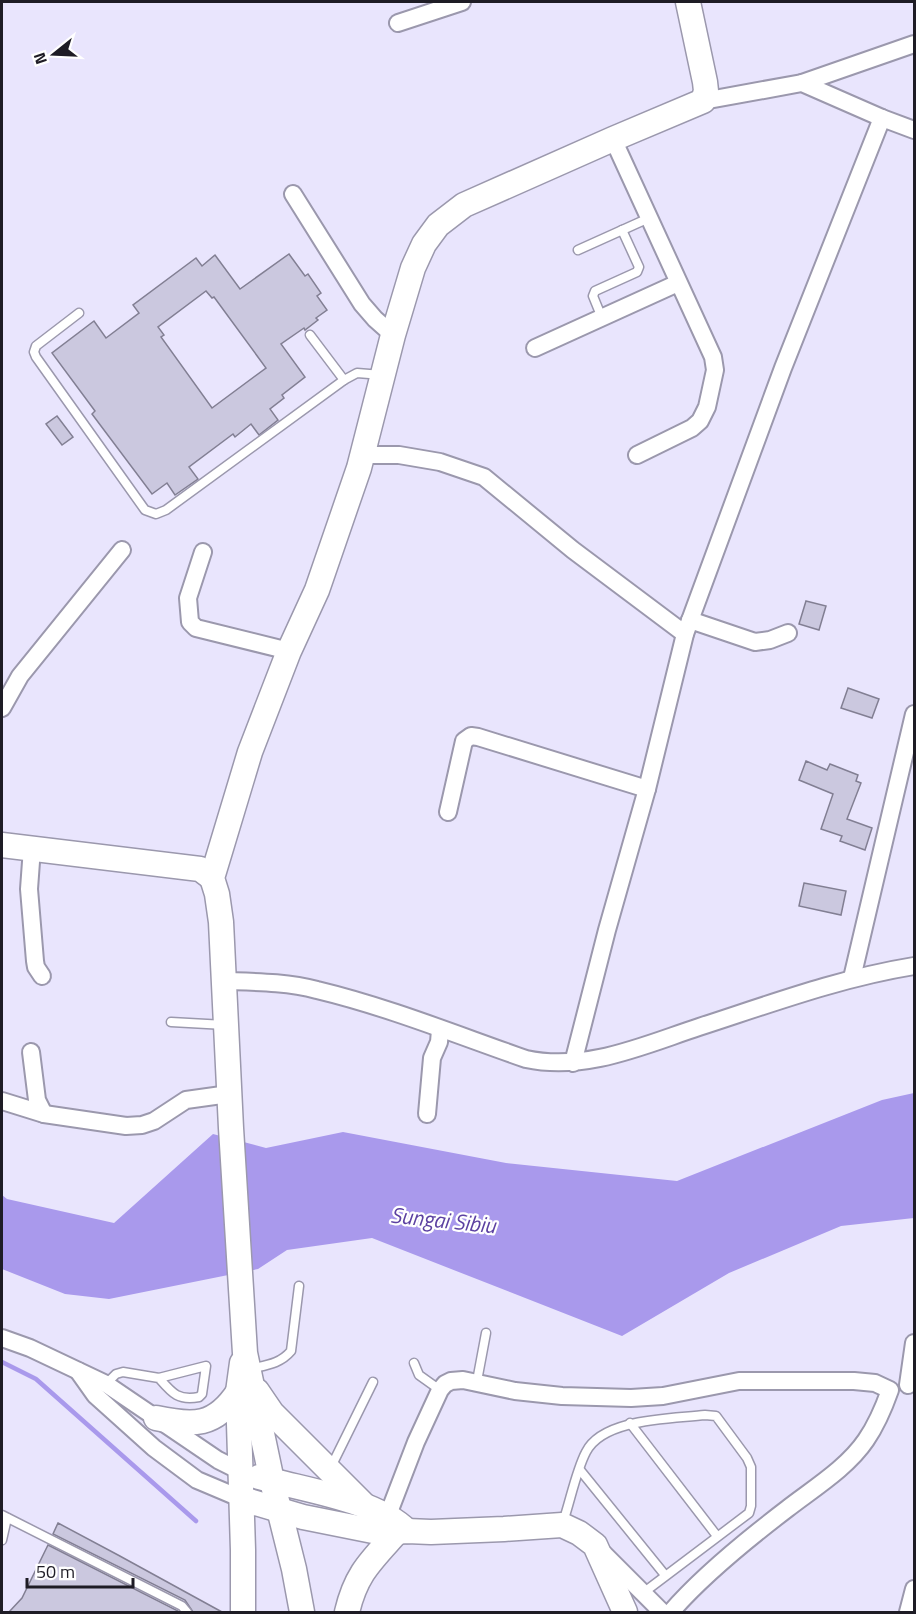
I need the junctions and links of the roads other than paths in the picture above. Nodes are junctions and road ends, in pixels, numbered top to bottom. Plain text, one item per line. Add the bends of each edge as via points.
1 (462, 2) edge
2 (688, 2) edge
3 (398, 23) dead end
4 (915, 44) edge
5 (802, 83) junction
6 (703, 101) junction
7 (882, 118) junction
8 (915, 130) edge
9 (613, 139) junction
10 (293, 194) dead end
11 (649, 218) junction
12 (622, 230) junction
13 (578, 249) dead end
14 (678, 283) junction
15 (79, 313) dead end
16 (602, 318) junction
17 (310, 335) dead end
18 (393, 335) junction
19 (535, 348) dead end
20 (382, 375) junction
21 (344, 380) junction
22 (363, 455) junction
23 (637, 455) dead end
24 (122, 550) dead end
25 (203, 552) dead end
26 (688, 627) junction
27 (788, 633) dead end
28 (289, 651) junction
29 (2, 708) edge
30 (914, 720) edge
31 (646, 789) junction
32 (448, 812) dead end
33 (2, 845) edge
34 (32, 848) junction
35 (212, 878) junction
36 (915, 966) edge
37 (42, 976) dead end
38 (852, 978) junction
39 (225, 981) junction
40 (171, 1022) dead end
41 (226, 1026) junction
42 (440, 1030) junction
43 (31, 1052) dead end
44 (573, 1063) junction
45 (229, 1094) junction
46 (2, 1101) edge
47 (44, 1114) junction
48 (427, 1114) dead end
49 (299, 1286) dead end
50 (486, 1333) dead end
51 (2, 1338) edge
52 (915, 1343) edge
53 (414, 1363) dead end
54 (78, 1370) junction
55 (247, 1374) junction
56 (159, 1378) junction
57 (477, 1381) junction
58 (374, 1382) dead end
59 (106, 1384) junction
60 (911, 1385) edge
61 (440, 1390) junction
62 (890, 1390) junction
63 (156, 1418) junction
64 (630, 1423) junction
65 (330, 1470) junction
66 (580, 1470) junction
67 (242, 1472) junction
68 (272, 1480) junction
69 (242, 1499) junction
70 (365, 1505) junction
71 (279, 1510) junction
72 (4, 1516) edge
73 (740, 1520) junction
74 (562, 1525) junction
75 (397, 1526) junction
76 (717, 1536) junction
77 (752, 1536) junction
78 (2, 1540) edge
79 (595, 1545) junction
80 (665, 1575) junction
81 (915, 1589) edge
82 (643, 1593) junction
83 (911, 1608) edge
84 (188, 1612) edge
85 (243, 1612) edge
86 (302, 1612) edge
87 (347, 1612) edge
88 (625, 1612) edge
89 (662, 1612) edge
90 (671, 1612) edge

1 - 3 street
2 - 6 street via 705,82
4 - 5 street
5 - 6 street
5 - 7 street
6 - 9 street
7 - 8 street
7 - 26 street via 783,368
9 - 11 street
9 - 18 street via 464,205 438,225 413,268
10 - 18 street via 363,304
11 - 12 lane
11 - 14 street
12 - 13 lane
12 - 16 lane via 639,267 637,272 595,291 593,296
14 - 16 street
14 - 23 street via 713,357 715,370 707,407 692,428
15 - 21 lane via 36,346 34,352 145,510 156,514
16 - 19 street
17 - 21 lane
18 - 20 street
20 - 21 lane via 357,374
20 - 22 street
22 - 26 street via 399,455 440,462 484,477 573,550
22 - 28 street via 317,590
24 - 29 street via 20,676
25 - 28 street via 188,598 190,622 196,628
26 - 27 street via 754,642
26 - 31 street
28 - 35 street via 250,752
30 - 38 street
31 - 32 street via 471,736 464,741
31 - 44 street
33 - 34 street
34 - 35 street via 200,869
34 - 37 street via 29,889 35,962
35 - 39 street via 221,922
36 - 38 street
38 - 44 street via 634,1049
39 - 41 street
39 - 42 street via 281,983 316,990
40 - 41 lane
41 - 45 street
42 - 44 street via 526,1059
42 - 48 street via 432,1058
43 - 47 street via 37,1100
45 - 47 street via 186,1100 164,1116 142,1125
45 - 55 street
46 - 47 street
49 - 55 lane via 291,1351 285,1358
50 - 57 lane
51 - 54 street
52 - 60 street
53 - 61 lane via 419,1375
54 - 59 street
54 - 69 street via 95,1395 154,1448 197,1480
55 - 63 street via 229,1406 206,1421 185,1425
55 - 65 street via 272,1413
55 - 67 street
55 - 68 street
56 - 56 lane via 185,1400 199,1397 206,1366
56 - 59 lane via 123,1372
57 - 61 street via 452,1381
57 - 62 street via 562,1396 631,1398 663,1396 739,1381 854,1381 875,1383
58 - 65 lane
59 - 63 street
60 - 62 street
61 - 75 street via 416,1442
62 - 77 street via 882,1413 852,1456
63 - 67 street
64 - 66 lane via 607,1432 587,1449
64 - 73 lane via 716,1416 751,1467 751,1506
64 - 76 lane
65 - 70 street
66 - 74 lane
66 - 80 lane
67 - 68 street
67 - 69 street
68 - 70 street
68 - 71 street
69 - 71 street
69 - 85 street
70 - 75 street
71 - 75 street via 383,1533
71 - 86 street
72 - 78 lane
72 - 84 lane
73 - 76 lane
73 - 77 lane
74 - 75 street via 473,1531
74 - 79 street
75 - 87 street via 362,1572
76 - 80 lane
77 - 90 street
79 - 82 street
79 - 88 street
80 - 82 lane
81 - 83 street
82 - 89 street

